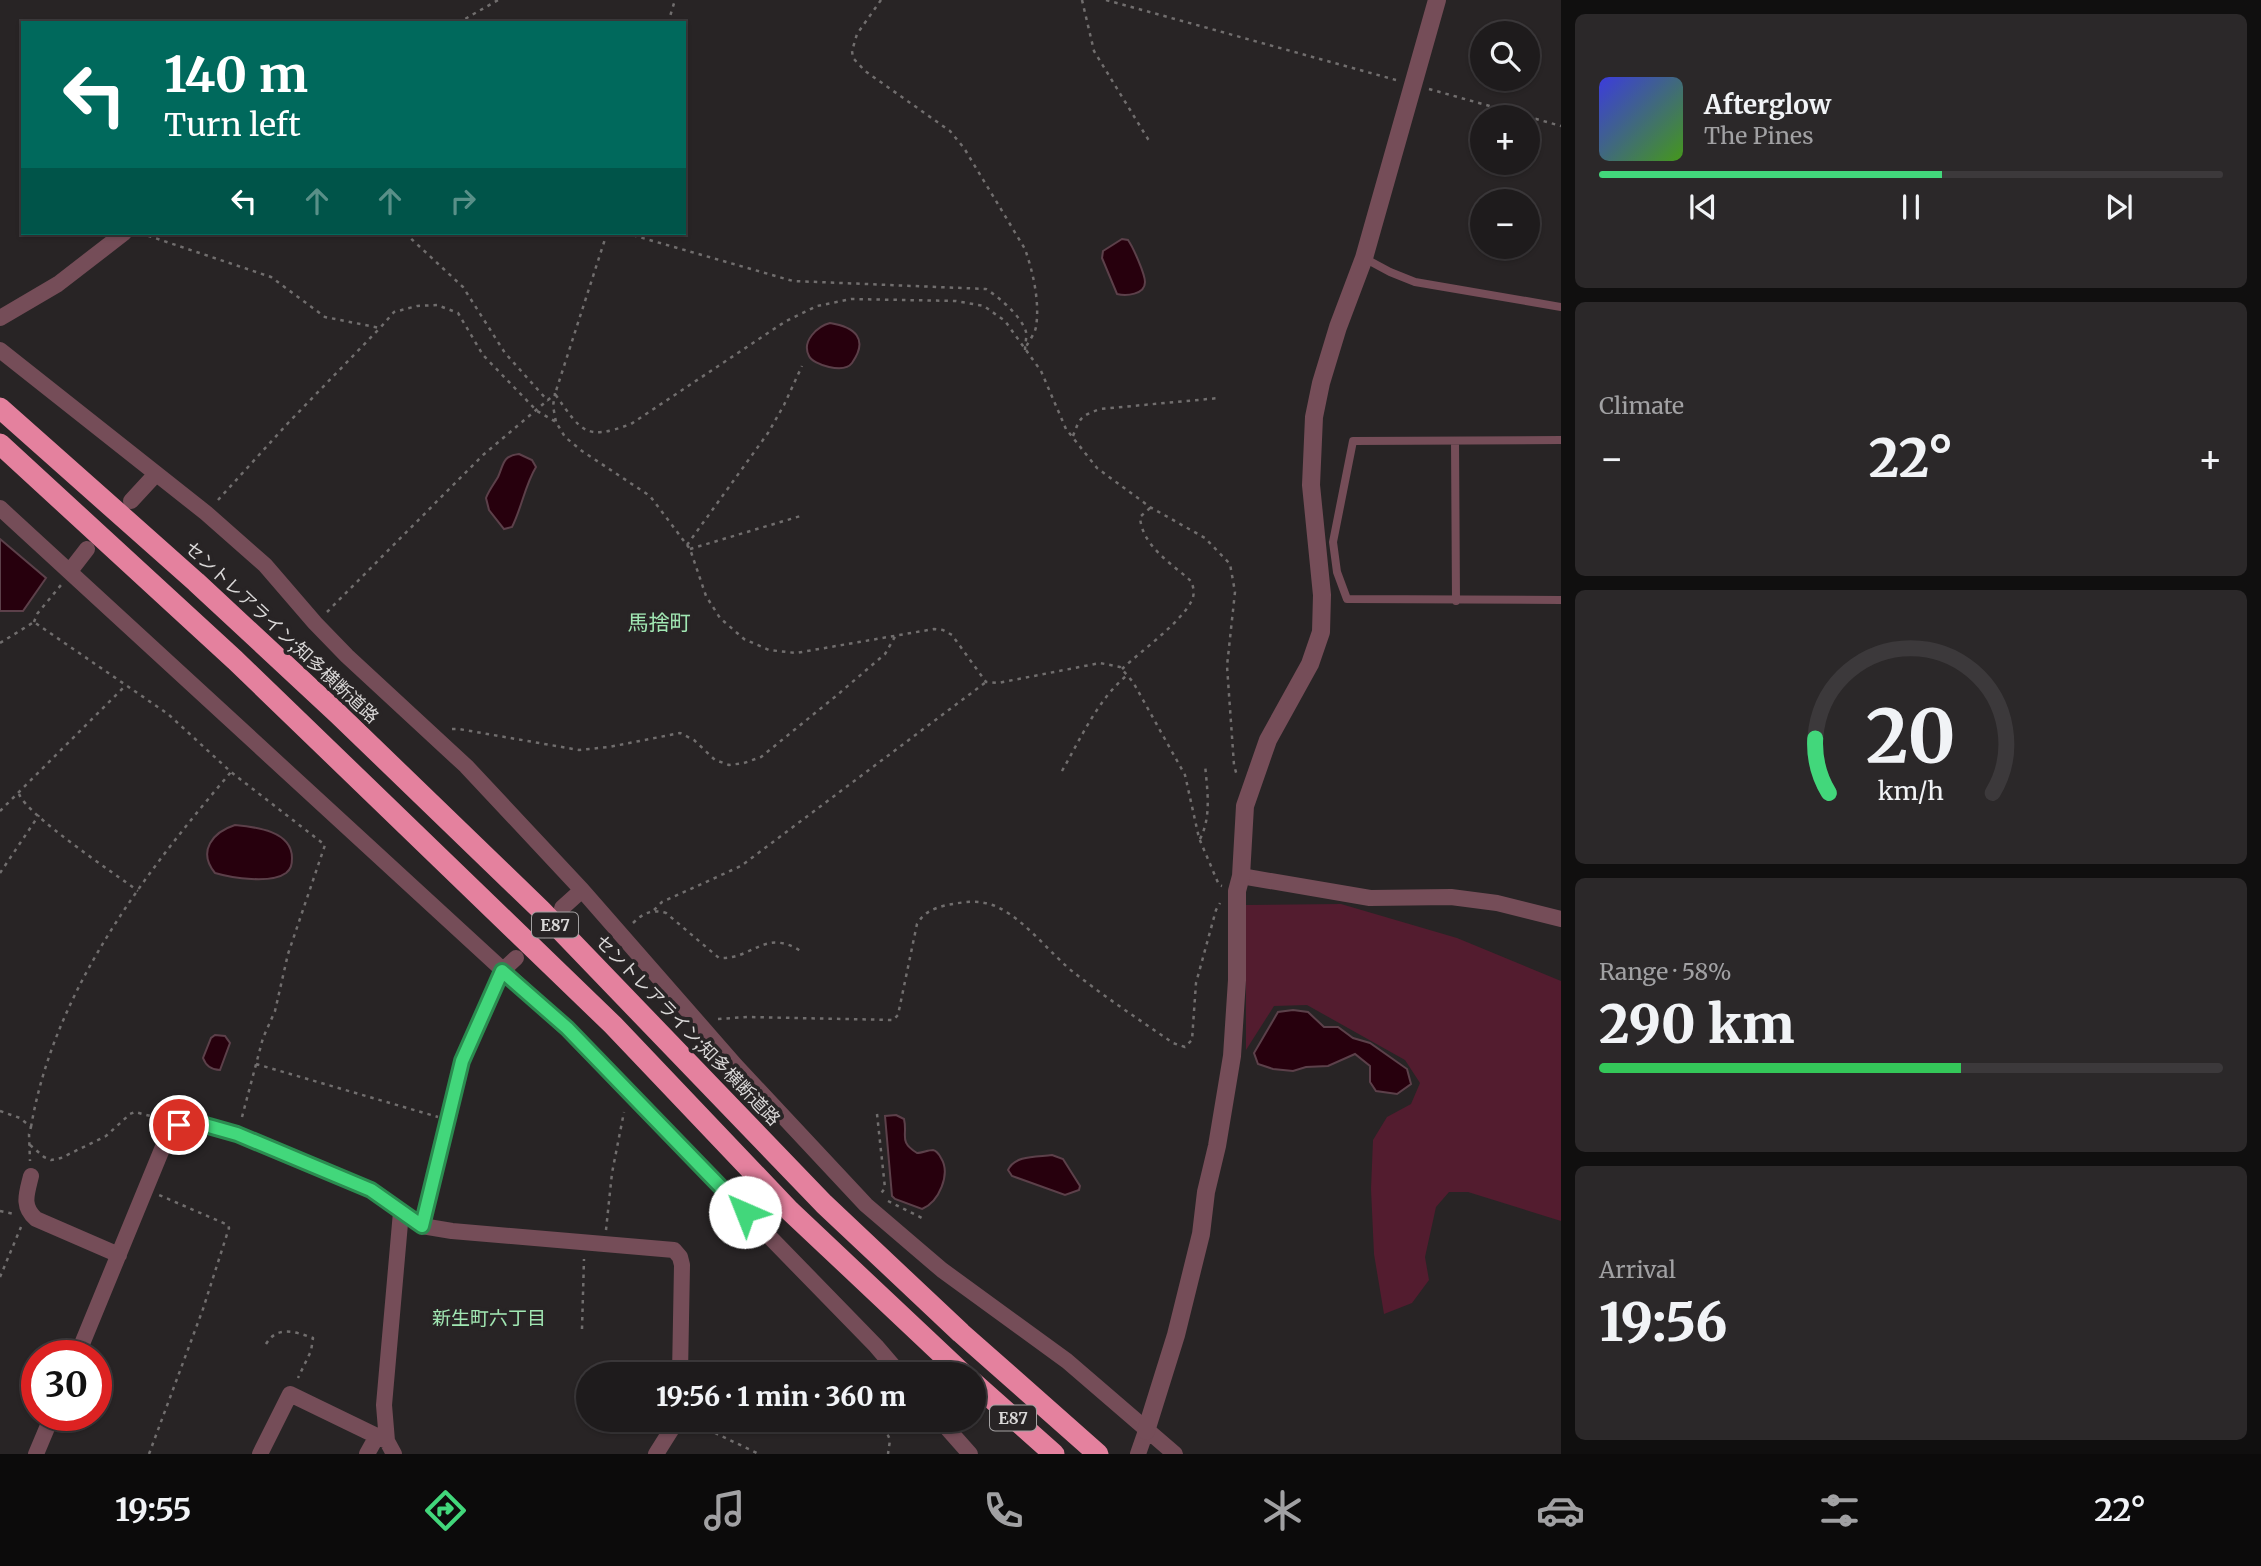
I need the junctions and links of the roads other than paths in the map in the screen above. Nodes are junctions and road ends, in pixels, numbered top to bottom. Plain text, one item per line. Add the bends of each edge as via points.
1 (1437, 0) edge
2 (121, 235) edge
3 (1364, 258) junction
4 (1561, 307) edge
5 (0, 318) edge
6 (0, 350) edge
7 (0, 408) edge
8 (1561, 440) edge
9 (1455, 441) junction
10 (0, 444) edge
11 (155, 475) junction
12 (131, 501) dead end
13 (0, 508) edge
14 (87, 549) dead end
15 (70, 571) junction
16 (1561, 600) edge
17 (1456, 601) junction
18 (1236, 885) junction
19 (582, 890) junction
20 (562, 908) tunnel mouth
21 (1561, 919) edge
22 (516, 958) tunnel mouth
23 (502, 971) junction
24 (31, 1176) road end
25 (401, 1212) junction
26 (422, 1226) junction
27 (119, 1255) junction
28 (84, 1340) edge
29 (680, 1362) edge
30 (890, 1362) edge
31 (951, 1362) edge
32 (986, 1394) edge
33 (46, 1431) edge
34 (1146, 1431) junction
35 (670, 1432) edge
36 (951, 1432) edge
37 (386, 1444) edge
38 (36, 1454) edge
39 (260, 1454) edge
40 (367, 1454) edge
41 (656, 1454) edge
42 (970, 1454) edge
43 (1054, 1454) edge
44 (1098, 1454) edge
45 (1138, 1454) edge
46 (1175, 1454) edge

1 - 3 street
2 - 5 street via 58,284
3 - 4 lane via 1415,282
3 - 18 street via 1338,327 1314,416 1311,485 1322,595 1321,632 1310,664 1255,770 1245,806
6 - 11 street
7 - 44 highway, セントレアライン;知多横断道路 / E87 via 338,715 541,910 824,1203
8 - 9 lane
9 - 17 lane
9 - 17 lane via 1353,441 1333,542 1347,600
10 - 31 highway, E87 via 235,660 613,1025 790,1211
11 - 12 street
11 - 19 street via 265,565 315,623 466,766
13 - 15 street
14 - 15 street
15 - 23 street
16 - 17 lane
18 - 21 street via 1370,898 1451,897
18 - 34 street via 1233,1056 1201,1234
19 - 20 street
19 - 34 street via 699,1026 866,1205
22 - 23 street
23 - 26 lane via 462,1061
23 - 30 street via 567,1028
24 - 27 street via 25,1200 36,1219
25 - 26 street
25 - 27 street via 371,1190 237,1134 198,1123 179,1125 167,1138
25 - 37 street via 384,1405
26 - 29 street via 674,1250 680,1257
27 - 28 street
32 - 43 highway, E87
33 - 38 street
34 - 45 street
34 - 46 street
35 - 41 street
36 - 42 street
37 - 39 street via 290,1394
37 - 40 street

